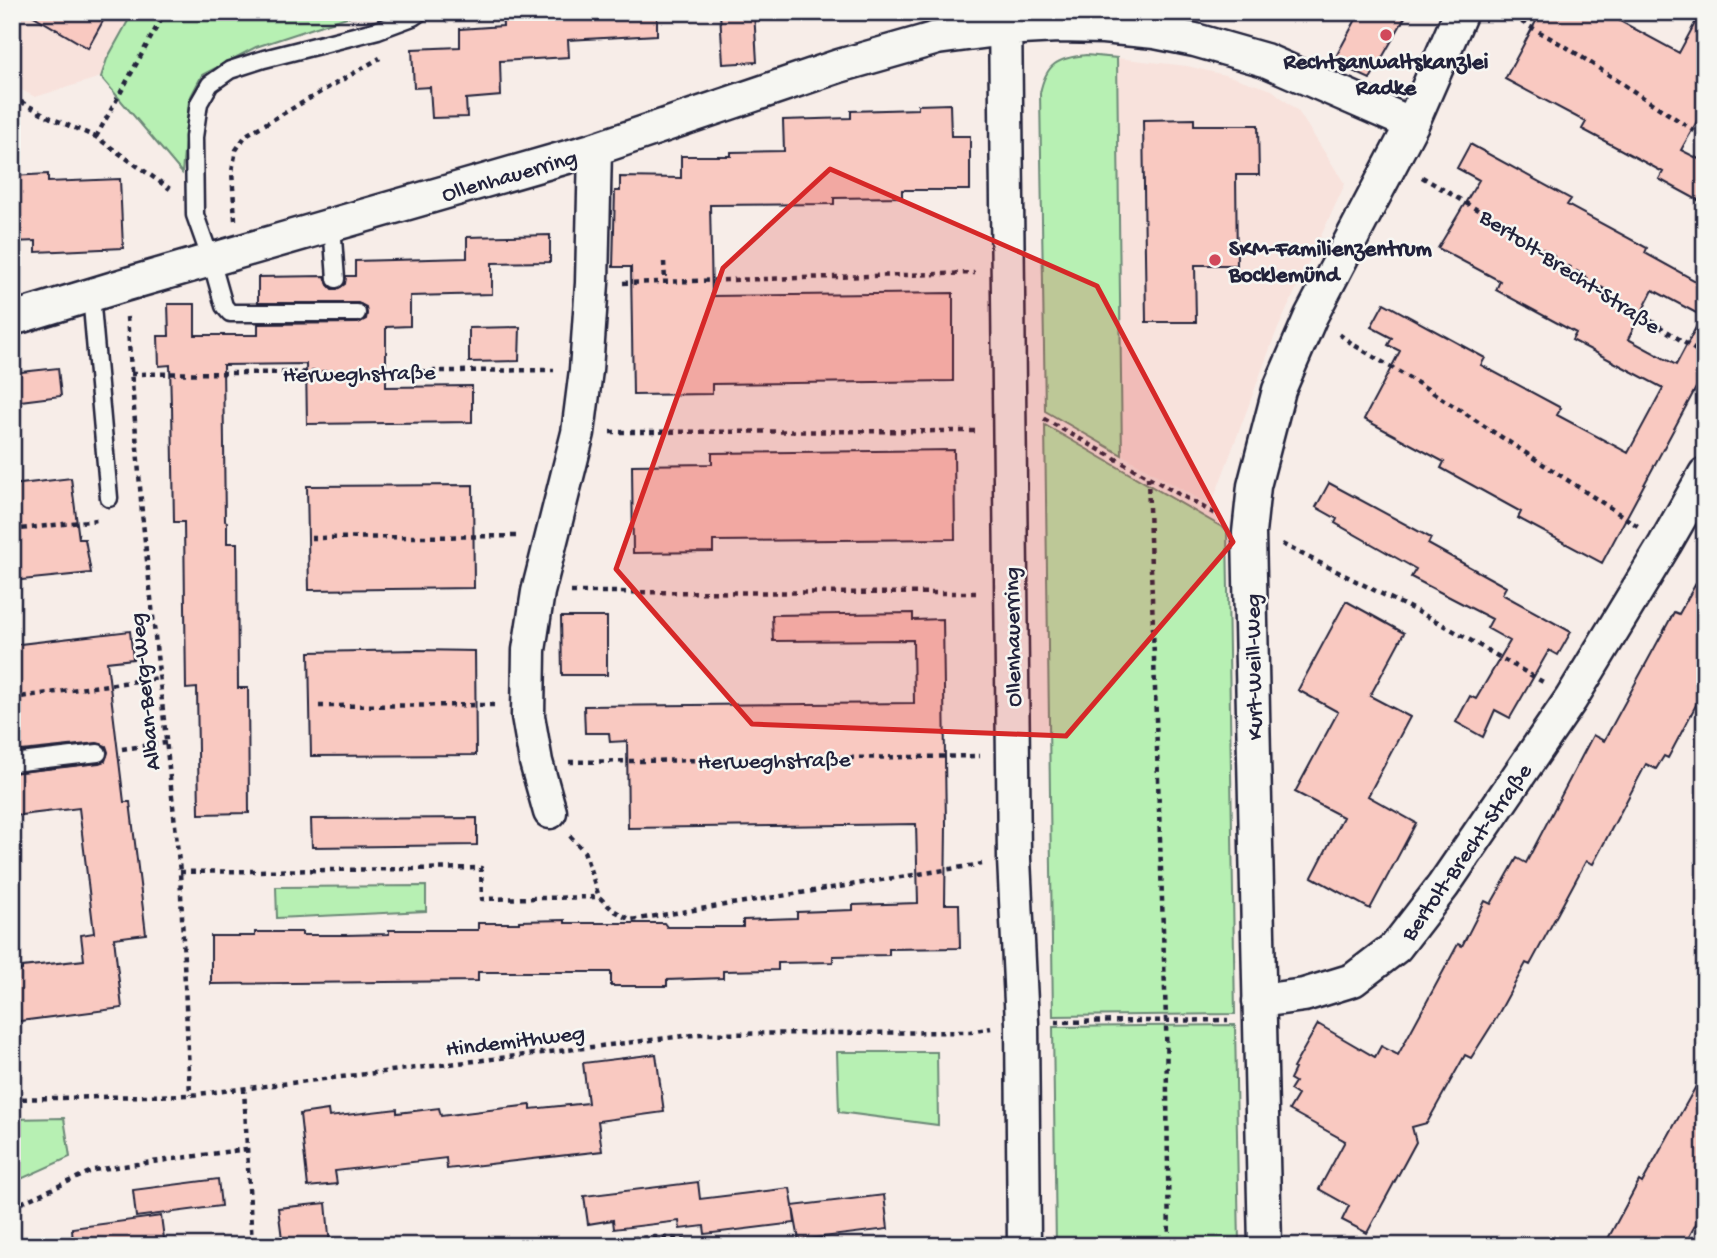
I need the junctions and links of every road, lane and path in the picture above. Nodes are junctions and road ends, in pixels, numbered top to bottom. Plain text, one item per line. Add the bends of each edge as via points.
1 (165, 12) edge
2 (420, 12) edge
3 (455, 12) edge
4 (1461, 12) edge
5 (1504, 12) edge
6 (1005, 20) edge
7 (445, 21) dead end
8 (385, 55) dead end
9 (12, 97) edge
10 (1412, 124) junction
11 (96, 136) junction
12 (1705, 138) edge
13 (595, 149) junction
14 (1436, 184) dead end
15 (233, 189) dead end
16 (195, 215) junction
17 (332, 225) junction
18 (211, 260) junction
19 (664, 262) dead end
20 (1007, 272) junction
21 (335, 279) dead end
22 (665, 281) junction
23 (592, 284) junction
24 (124, 285) junction
25 (91, 295) junction
26 (358, 313) dead end
27 (12, 319) edge
28 (1340, 335) dead end
29 (1705, 356) edge
30 (586, 370) junction
31 (131, 374) junction
32 (1009, 399) junction
33 (1009, 431) junction
34 (578, 433) junction
35 (1705, 474) edge
36 (1148, 477) junction
37 (109, 498) dead end
38 (142, 513) junction
39 (132, 515) dead end
40 (98, 520) dead end
41 (12, 530) edge
42 (1249, 533) junction
43 (552, 536) junction
44 (311, 538) dead end
45 (1665, 544) junction
46 (1286, 545) dead end
47 (538, 592) junction
48 (1011, 593) junction
49 (159, 678) junction
50 (12, 698) edge
51 (1571, 699) junction
52 (528, 705) junction
53 (319, 706) dead end
54 (166, 743) junction
55 (98, 753) joint
56 (1012, 756) junction
57 (536, 762) junction
58 (12, 764) edge
59 (550, 813) joint
60 (1014, 859) junction
61 (180, 872) junction
62 (599, 897) junction
63 (1259, 1011) junction
64 (1166, 1020) junction
65 (1021, 1023) junction
66 (244, 1088) junction
67 (190, 1095) junction
68 (12, 1099) edge
69 (247, 1149) junction
70 (12, 1207) edge
71 (252, 1246) edge
72 (554, 1246) edge
73 (746, 1246) edge
74 (1024, 1246) edge
75 (1169, 1246) edge
76 (1265, 1246) edge

1 - 11 path
2 - 16 lane via 378,30 230,71 210,84 199,103 194,137
3 - 7 path
4 - 10 street, Kurt-Weill-Weg
5 - 12 path
6 - 10 street via 1155,32 1195,40 1265,60
6 - 13 street, Ollenhauerring via 839,66
6 - 20 street, Ollenhauerring
8 - 15 path via 246,135 236,150
9 - 11 path
10 - 42 street, Kurt-Weill-Weg via 1311,316 1279,390 1254,485
11 - 16 path via 167,186
13 - 17 street, Ollenhauerring
13 - 23 street
14 - 29 path, Bertolt-Brecht-Straße
16 - 18 lane
17 - 18 street, Ollenhauerring
17 - 21 lane
18 - 24 street, Ollenhauerring
18 - 26 lane via 230,313
19 - 22 path
20 - 22 path
20 - 32 street, Ollenhauerring
22 - 23 path
23 - 30 street
24 - 25 street, Ollenhauerring
24 - 31 path, Alban-Berg-Weg
25 - 27 street, Ollenhauerring
25 - 37 lane
28 - 45 path
30 - 31 path, Herweghstraße
30 - 34 street
31 - 38 path, Alban-Berg-Weg
32 - 33 street, Ollenhauerring
32 - 36 path
33 - 34 path
33 - 48 street, Ollenhauerring
34 - 43 street
35 - 45 street, Bertolt-Brecht-Straße
36 - 42 path
36 - 64 path
38 - 39 path
38 - 49 path, Alban-Berg-Weg
40 - 41 path
42 - 63 street, Kurt-Weill-Weg
43 - 44 path
43 - 47 street
45 - 51 street, Bertolt-Brecht-Straße
46 - 51 path via 1458,633
47 - 48 path
47 - 52 street via 529,650
48 - 56 street, Ollenhauerring
49 - 50 path
49 - 54 path, Alban-Berg-Weg
51 - 63 street, Bertolt-Brecht-Straße via 1396,947 1353,980
52 - 53 path
52 - 57 street
54 - 55 path
54 - 61 path, Alban-Berg-Weg
55 - 58 lane
56 - 57 path, Herweghstraße
56 - 60 street, Ollenhauerring
57 - 59 street
59 - 62 path via 584,852
60 - 62 path via 631,920
60 - 65 street, Ollenhauerring
61 - 62 path via 481,868 482,900
61 - 67 path, Alban-Berg-Weg
63 - 64 path, Hindemithweg
63 - 76 street, Kurt-Weill-Weg
64 - 65 path, Hindemithweg
64 - 75 path
65 - 66 path, Hindemithweg via 971,1032 701,1034
65 - 74 street, Ollenhauerring
66 - 67 path, Hindemithweg
66 - 69 path
67 - 68 path, Hindemithweg
69 - 70 path via 94,1170
69 - 71 path
72 - 73 path via 655,1237

